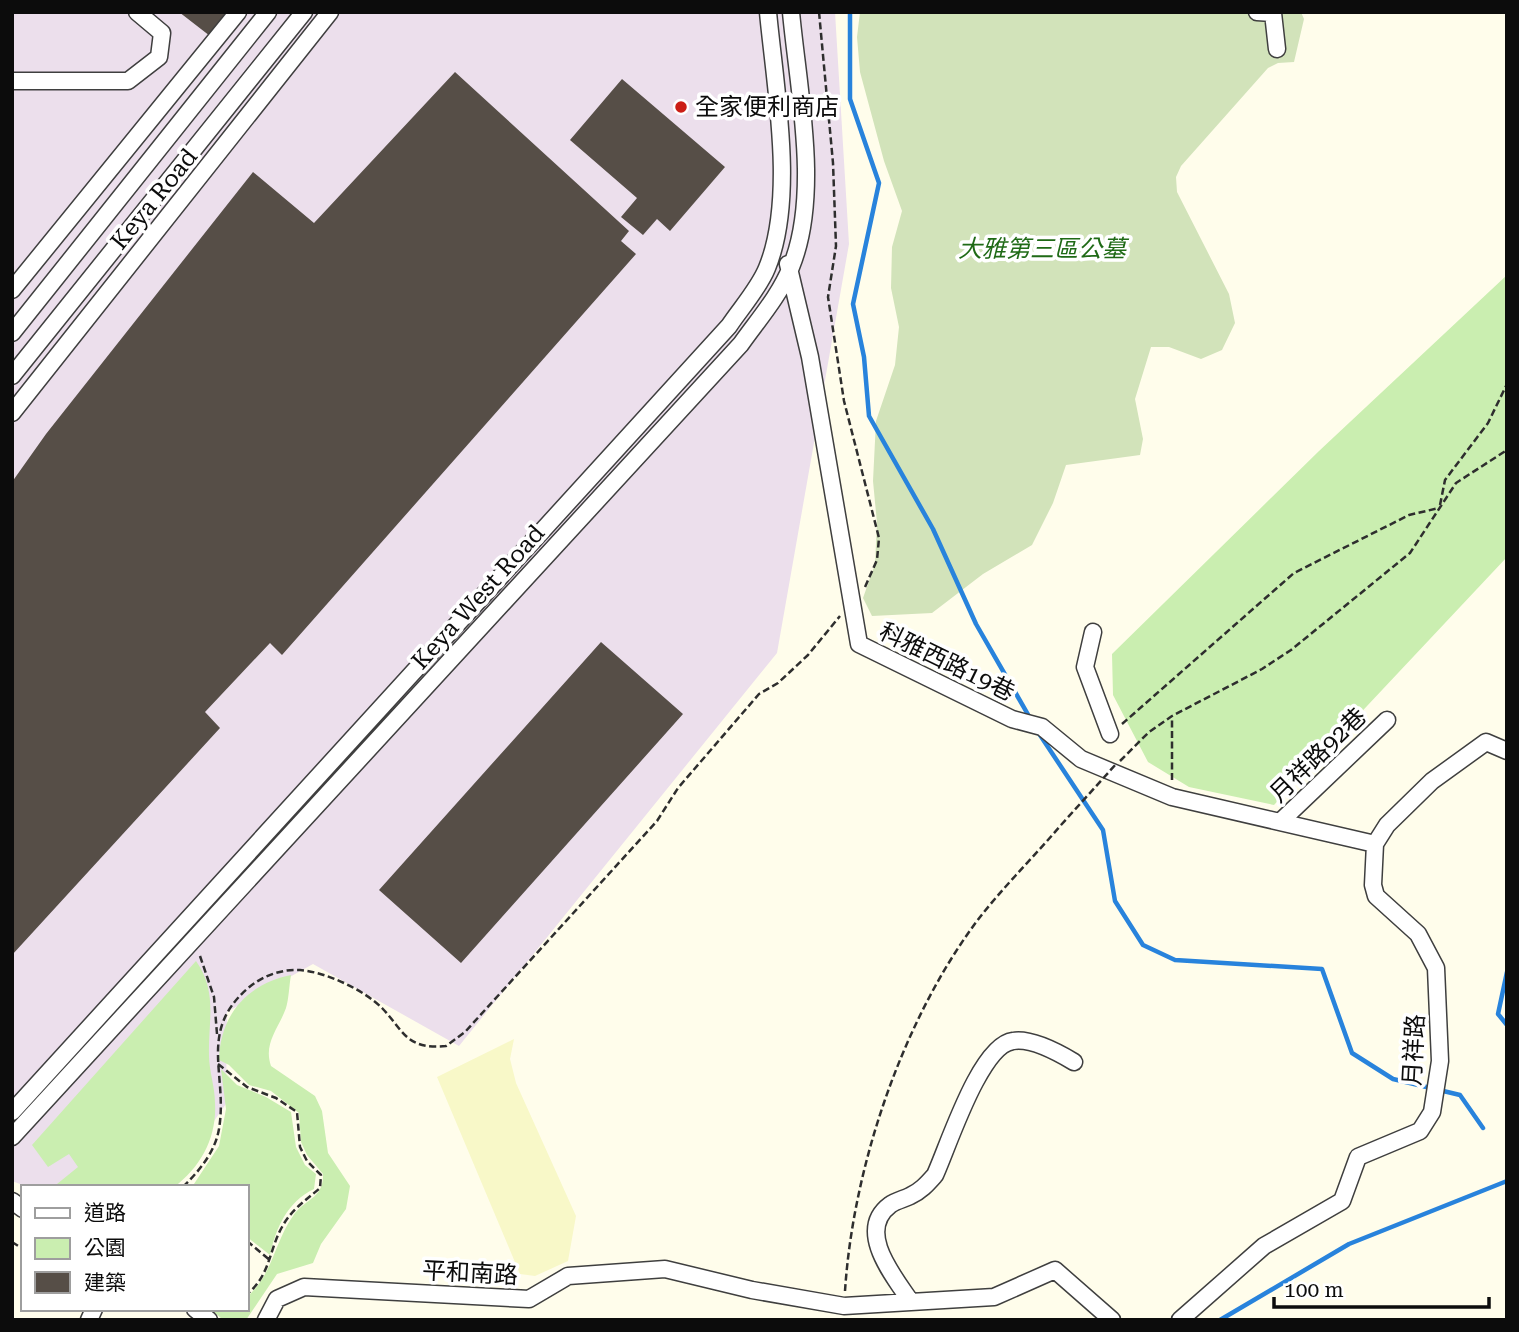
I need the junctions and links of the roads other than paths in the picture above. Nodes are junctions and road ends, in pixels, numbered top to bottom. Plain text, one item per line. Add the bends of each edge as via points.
1 (137, 12) edge
2 (238, 12) edge
3 (268, 12) edge
4 (304, 12) edge
5 (330, 12) edge
6 (768, 12) edge
7 (792, 12) edge
8 (1257, 12) edge
9 (1277, 49) dead end
10 (12, 81) edge
11 (776, 240) junction
12 (790, 269) junction
13 (12, 290) edge
14 (12, 333) edge
15 (12, 376) edge
16 (12, 412) edge
17 (1093, 632) dead end
18 (1387, 720) dead end
19 (1110, 734) road end
20 (1507, 751) edge
21 (1280, 822) junction
22 (1375, 844) junction
23 (1074, 1062) dead end
24 (12, 1112) edge
25 (12, 1137) edge
26 (911, 1302) junction
27 (1104, 1317) edge
28 (266, 1320) edge
29 (1180, 1320) edge

1 - 10 street via 162,33 159,57 128,81
2 - 13 street
3 - 14 street, Keya Road
4 - 15 street, Keya Road
5 - 16 street, Keya Road
6 - 11 street, Keya West Road via 782,174
7 - 12 street, Keya West Road via 806,173 801,234
8 - 9 street via 1273,13
11 - 12 street, 科雅西路19巷
11 - 24 street, Keya West Road via 766,270 729,326
12 - 21 street, 科雅西路19巷 via 810,357 859,644 1012,719 1034,725 1081,759 1172,797
12 - 25 street, Keya West Road via 741,344
17 - 19 street via 1085,667
18 - 21 street, 月祥路92巷
20 - 22 street via 1486,742 1465,755 1423,789
21 - 22 street
22 - 29 street, 月祥路 via 1376,896 1418,934 1436,968 1440,1061 1432,1112 1420,1130 1359,1157 1342,1201 1264,1246
23 - 26 street via 1024,1042 1001,1046 984,1065 935,1175 922,1189 890,1204 882,1214 877,1244
26 - 27 street, 平和南路 via 994,1297 1055,1270
26 - 28 street, 平和南路 via 844,1306 665,1269 568,1276 529,1299 304,1287 277,1299

